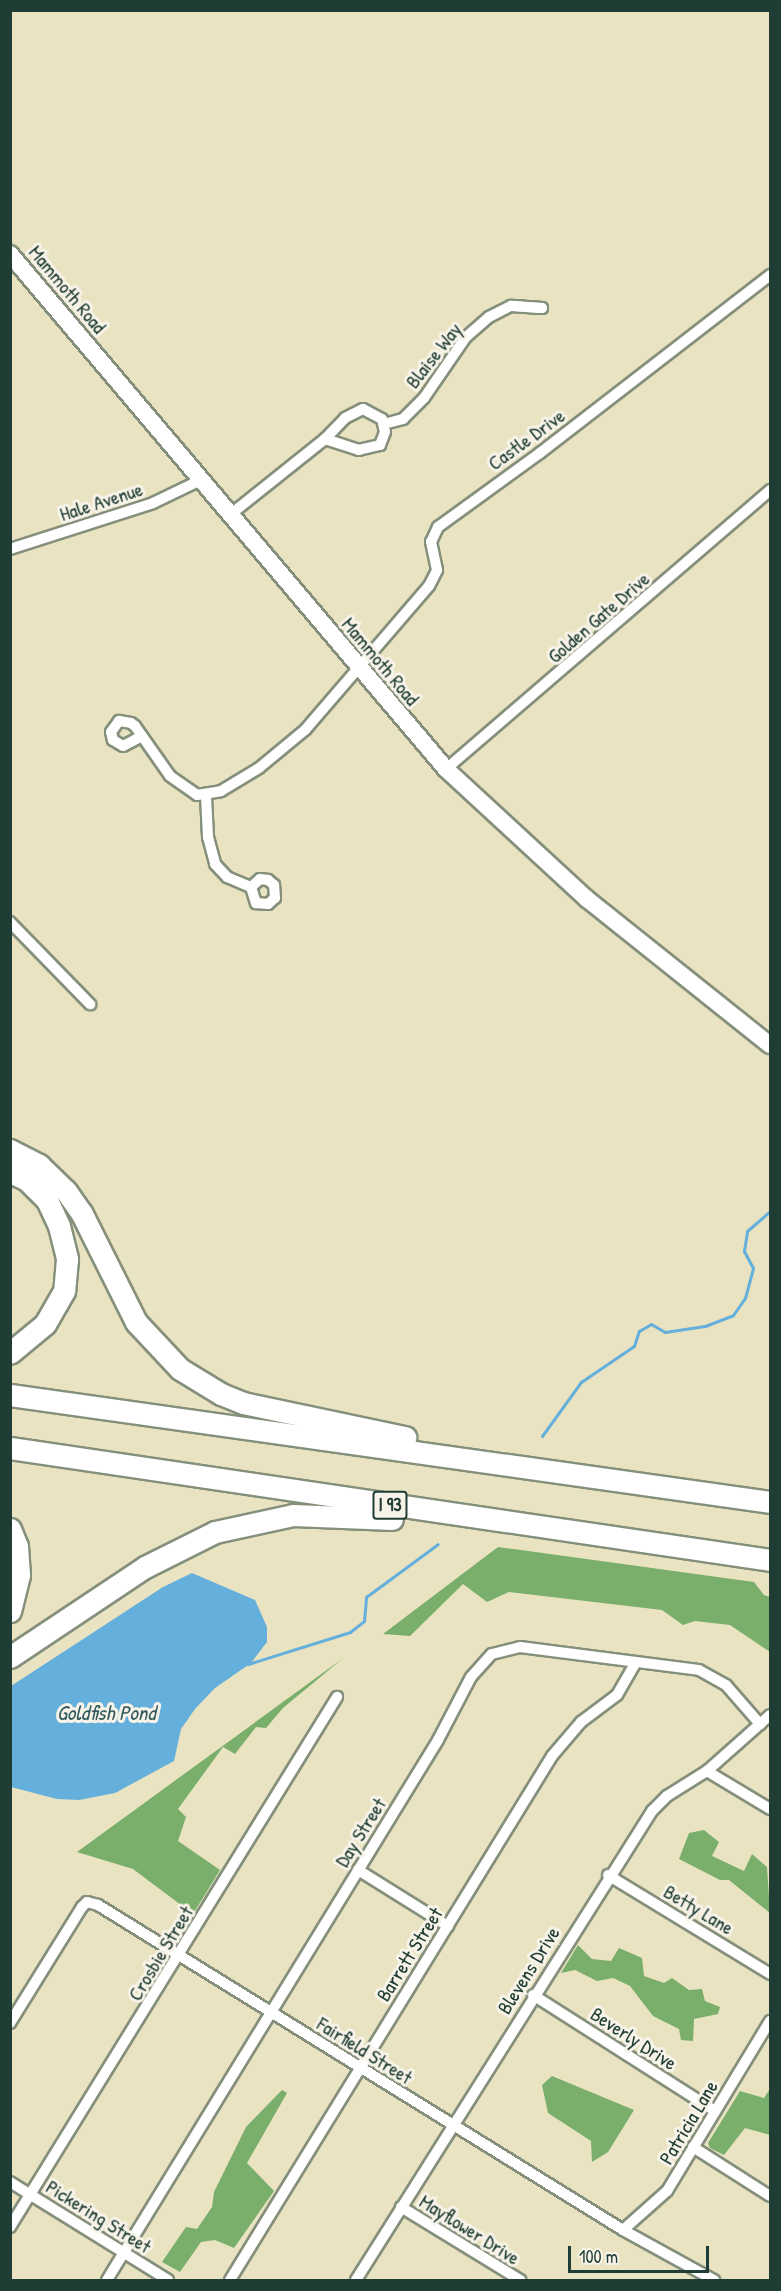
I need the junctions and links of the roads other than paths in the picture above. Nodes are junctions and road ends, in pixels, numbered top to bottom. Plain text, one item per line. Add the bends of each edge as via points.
1 (10, 254) edge
2 (771, 275) edge
3 (511, 306) dead end
4 (384, 424) junction
5 (325, 439) junction
6 (201, 480) junction
7 (771, 490) edge
8 (231, 514) junction
9 (10, 549) edge
10 (358, 668) junction
11 (142, 736) dead end
12 (446, 769) junction
13 (206, 796) junction
14 (251, 887) dead end
15 (10, 922) edge
16 (90, 1004) dead end
17 (771, 1045) edge
18 (10, 1150) edge
19 (10, 1172) edge
20 (10, 1353) edge
21 (10, 1395) edge
22 (10, 1448) edge
23 (501, 1464) junction
24 (771, 1502) edge
25 (10, 1529) edge
26 (612, 1539) junction
27 (771, 1560) edge
28 (10, 1611) edge
29 (10, 1657) edge
30 (636, 1662) junction
31 (338, 1696) dead end
32 (771, 1715) edge
33 (760, 1724) junction
34 (706, 1771) junction
35 (771, 1809) edge
36 (358, 1870) junction
37 (609, 1875) junction
38 (448, 1926) junction
39 (179, 1956) junction
40 (771, 1974) edge
41 (533, 1995) junction
42 (270, 2013) junction
43 (771, 2021) edge
44 (10, 2023) edge
45 (360, 2068) junction
46 (715, 2111) junction
47 (452, 2124) junction
48 (693, 2147) junction
49 (10, 2182) edge
50 (32, 2196) junction
51 (771, 2196) edge
52 (401, 2207) junction
53 (10, 2227) edge
54 (623, 2230) junction
55 (124, 2253) junction
56 (107, 2280) edge
57 (168, 2280) edge
58 (230, 2280) edge
59 (356, 2280) edge
60 (520, 2280) edge
61 (714, 2280) edge

1 - 6 main road, Mammoth Road
2 - 10 street, Castle Drive via 540,453 438,526 431,542 437,564 435,576
3 - 4 street, Blaise Way via 489,316 466,337 424,398 403,419
4 - 5 street via 376,414 363,409 345,418
4 - 5 street via 383,440 369,450
5 - 8 street
6 - 8 main road, Mammoth Road
6 - 9 street, Hale Avenue via 153,503
7 - 12 street, Golden Gate Drive
8 - 10 main road, Mammoth Road
10 - 12 main road, Mammoth Road
10 - 13 street, Castle Drive via 284,749 231,786
11 - 13 street via 181,787
12 - 17 main road, Mammoth Road via 587,899
13 - 14 street via 212,857 227,877
15 - 16 street
18 - 23 highway via 39,1165 66,1191 82,1214 136,1322 164,1355 189,1375 243,1403 450,1446
19 - 20 highway via 27,1180 46,1200 59,1226 67,1259 64,1292 45,1324
21 - 23 highway
22 - 26 highway, I 93
23 - 24 highway
25 - 28 highway via 17,1546 19,1575
26 - 27 highway, I 93
26 - 29 highway via 523,1536 366,1516 266,1518 215,1532 168,1553
30 - 33 street, Day Street via 714,1676
30 - 36 street, Day Street via 520,1647 492,1654 471,1677
30 - 38 street, Barrett Street via 617,1695 581,1722 552,1756
31 - 39 street, Crosbie Street
32 - 33 street, Blevens Drive
33 - 34 street, Blevens Drive
34 - 35 street
34 - 37 street, Blevens Drive via 657,1805
36 - 38 street
36 - 42 street, Day Street
37 - 40 street, Betty Lane
37 - 41 street, Blevens Drive
38 - 45 street, Barrett Street
39 - 42 street, Fairfield Street
39 - 44 street, Fairfield Street via 87,1902
39 - 50 street, Crosbie Street
41 - 46 street, Beverly Drive
41 - 47 street, Blevens Drive
42 - 45 street, Fairfield Street
42 - 55 street, Day Street
43 - 46 street, Patricia Lane
45 - 47 street, Fairfield Street
45 - 58 street, Barrett Street
46 - 48 street, Patricia Lane
47 - 52 street, Blevens Drive
47 - 54 street, Fairfield Street
48 - 51 street
48 - 54 street, Patricia Lane via 668,2191
49 - 50 street, Pickering Street
50 - 53 street, Crosbie Street
50 - 55 street, Pickering Street
52 - 59 street, Blevens Drive
52 - 60 street, Mayflower Drive
54 - 61 street, Fairfield Street
55 - 56 street, Day Street
55 - 57 street, Pickering Street

